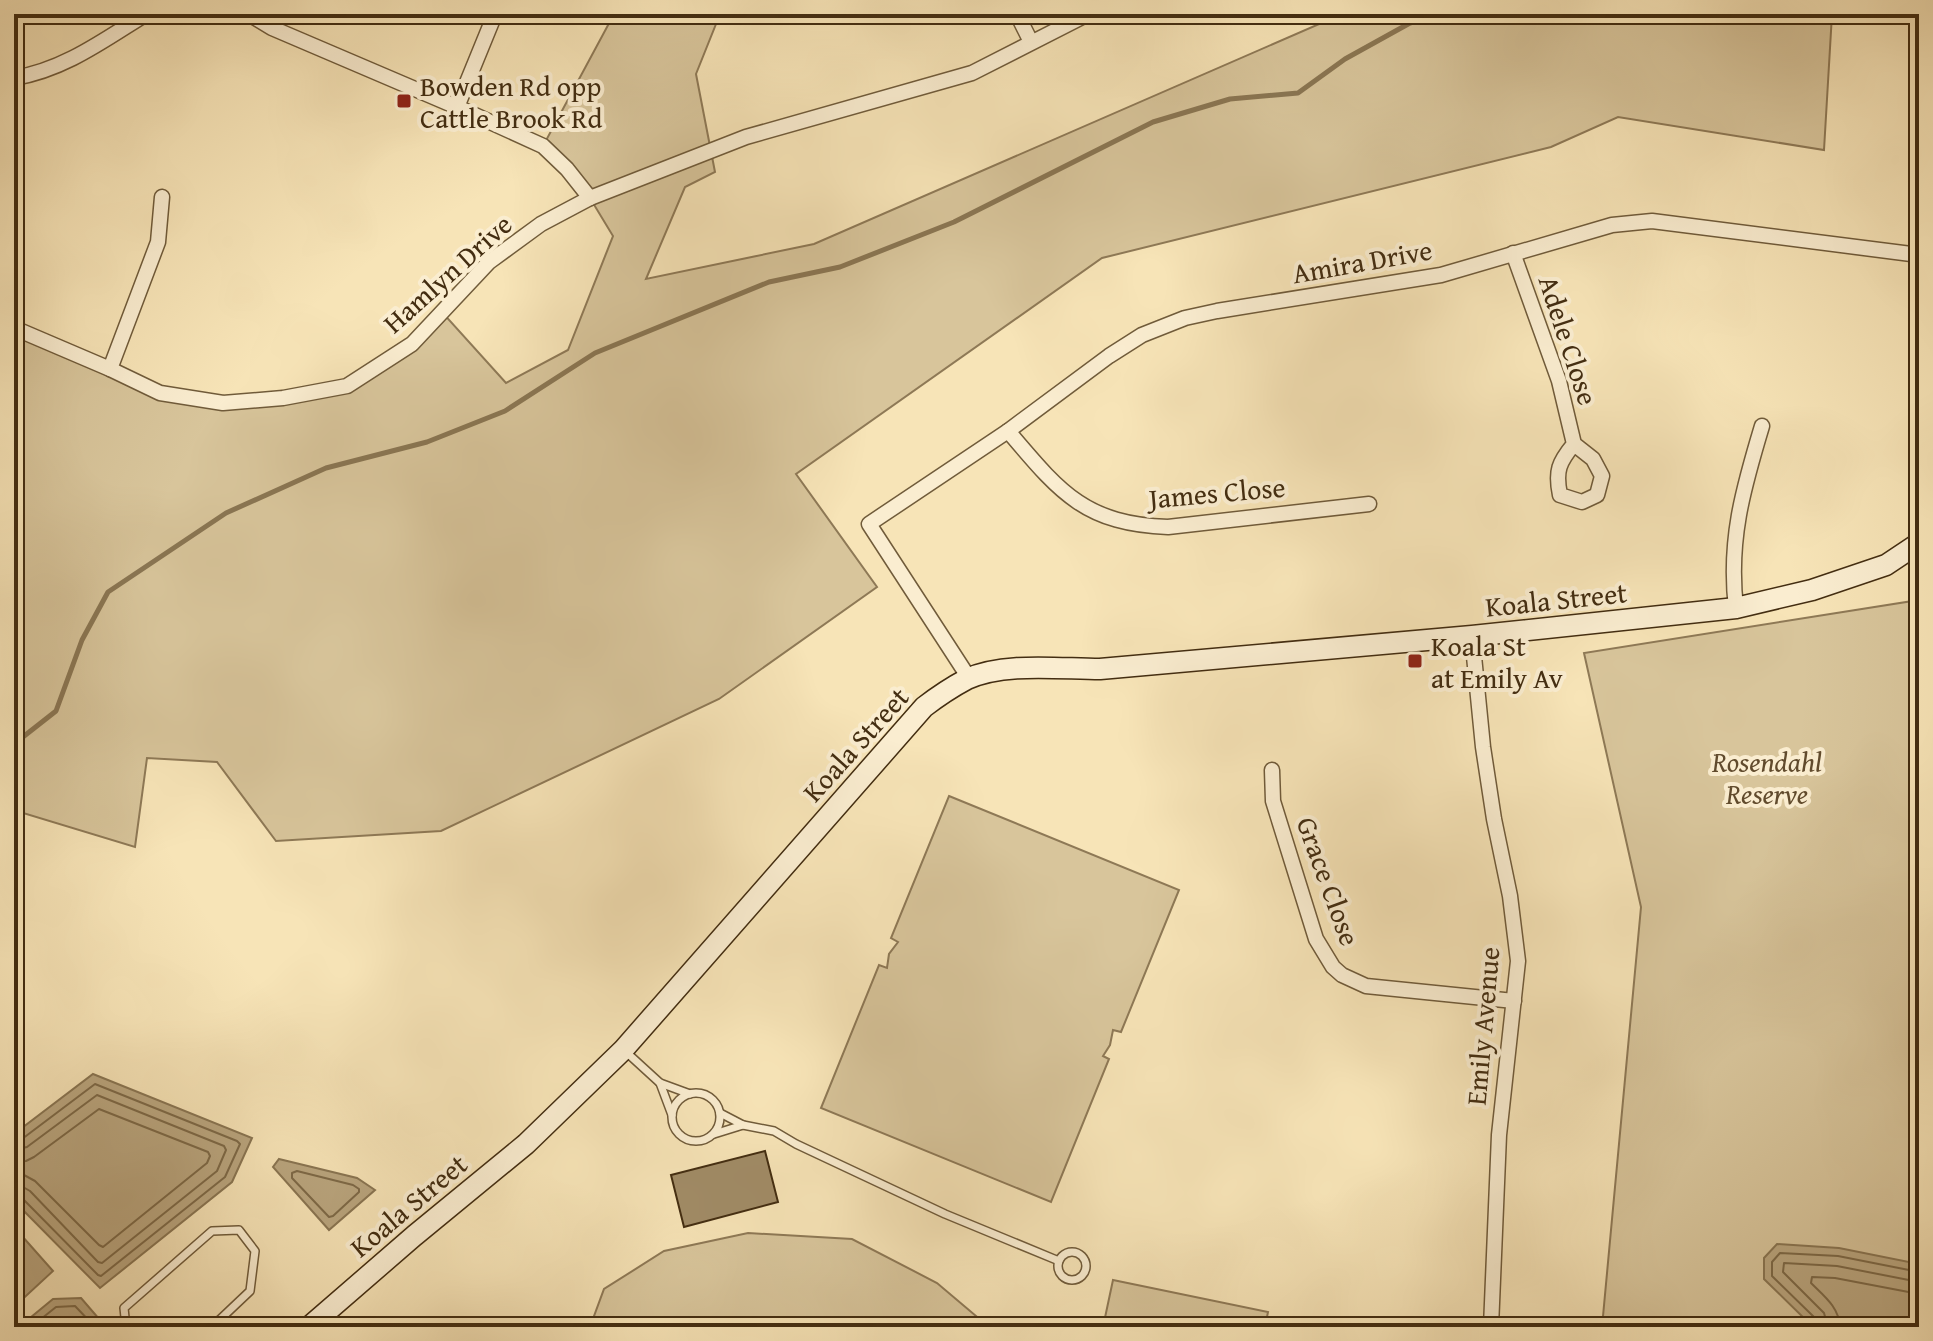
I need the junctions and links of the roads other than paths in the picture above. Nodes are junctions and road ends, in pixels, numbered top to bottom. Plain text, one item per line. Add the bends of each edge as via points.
1 (146, 14) edge
2 (249, 14) edge
3 (495, 14) edge
4 (1017, 14) edge
5 (1088, 14) edge
6 (1031, 42) junction
7 (14, 78) edge
8 (457, 107) junction
9 (162, 197) dead end
10 (590, 198) junction
11 (1513, 253) junction
12 (1919, 255) edge
13 (14, 328) edge
14 (110, 369) junction
15 (1762, 426) dead end
16 (1008, 431) junction
17 (1574, 444) dead end
18 (1369, 504) dead end
19 (1919, 543) edge
20 (1736, 608) junction
21 (1472, 636) junction
22 (969, 678) junction
23 (1272, 770) dead end
24 (1514, 1001) junction
25 (623, 1050) junction
26 (660, 1083) junction
27 (690, 1094) junction
28 (720, 1113) junction
29 (672, 1116) junction
30 (743, 1125) junction
31 (713, 1134) junction
32 (1059, 1261) dead end
33 (126, 1327) edge
34 (212, 1327) edge
35 (309, 1327) edge
36 (1491, 1327) edge

1 - 7 street via 77,57
2 - 8 street
3 - 8 street
4 - 6 street
5 - 6 street, Hamlyn Drive
6 - 10 street, Hamlyn Drive via 972,73 746,137
8 - 10 street via 543,146
9 - 14 street via 158,242
10 - 14 street, Hamlyn Drive via 541,224 489,262 412,344 347,386 223,403 160,393
11 - 12 street, Amira Drive via 1612,225 1652,221
11 - 16 street, Amira Drive via 1441,275 1217,311 1165,325 1109,356
11 - 17 street, Adele Close via 1559,381
13 - 14 street, Hamlyn Drive
15 - 20 street via 1738,512 1733,552
16 - 18 street, James Close via 1066,495 1122,522 1168,527
16 - 22 street, Amira Drive via 869,524
19 - 20 street, Koala Street via 1886,565
20 - 21 street, Koala Street
21 - 22 street, Koala Street via 1100,669 1004,670
21 - 24 street, Emily Avenue via 1483,747 1515,929
22 - 25 street, Koala Street via 924,707
23 - 24 street, Grace Close via 1273,801 1316,939 1333,967 1366,986
24 - 36 street, Emily Avenue via 1499,1135
25 - 26 lane
25 - 35 street, Koala Street via 526,1144
26 - 27 lane
26 - 29 lane
27 - 28 lane via 712,1099
27 - 29 lane via 677,1102
28 - 30 lane
28 - 31 lane
29 - 31 lane via 675,1130 686,1140 701,1141
30 - 31 lane
30 - 32 lane via 774,1131 945,1214
33 - 34 lane via 124,1308 212,1231 239,1230 255,1251 250,1291

